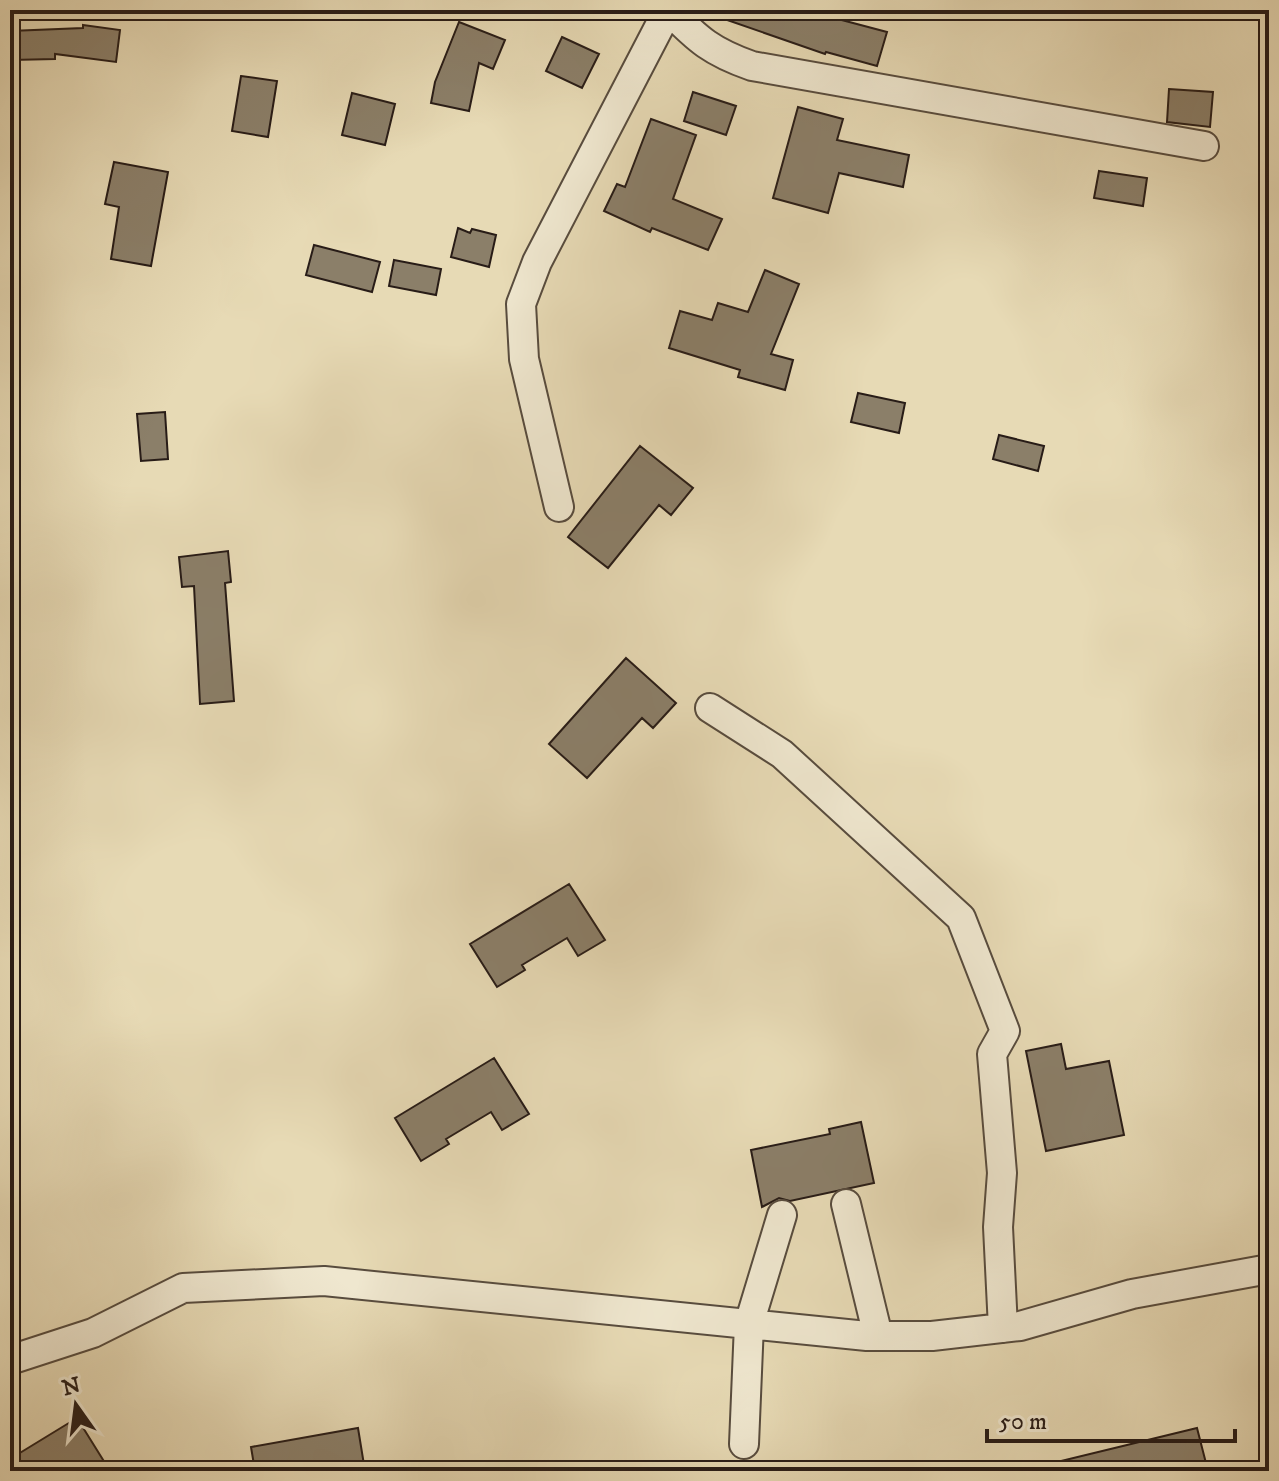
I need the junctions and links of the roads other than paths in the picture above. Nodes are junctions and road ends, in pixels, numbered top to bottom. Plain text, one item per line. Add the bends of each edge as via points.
1 (668, 10) edge
2 (1204, 146) dead end
3 (559, 507) dead end
4 (710, 708) dead end
5 (846, 1204) dead end
6 (782, 1215) dead end
7 (1269, 1269) edge
8 (749, 1324) junction
9 (1003, 1328) junction
10 (878, 1336) junction
11 (10, 1360) edge
12 (744, 1444) dead end

1 - 2 street via 697,39 752,66
1 - 3 street via 537,262 521,304 524,359
4 - 9 street via 782,754 961,918 1005,1031 992,1054 1002,1173 998,1227
5 - 10 street
6 - 8 street
7 - 9 street via 1132,1294
8 - 10 street
8 - 11 street via 324,1281 262,1284 183,1288 93,1333
8 - 12 street
9 - 10 street

